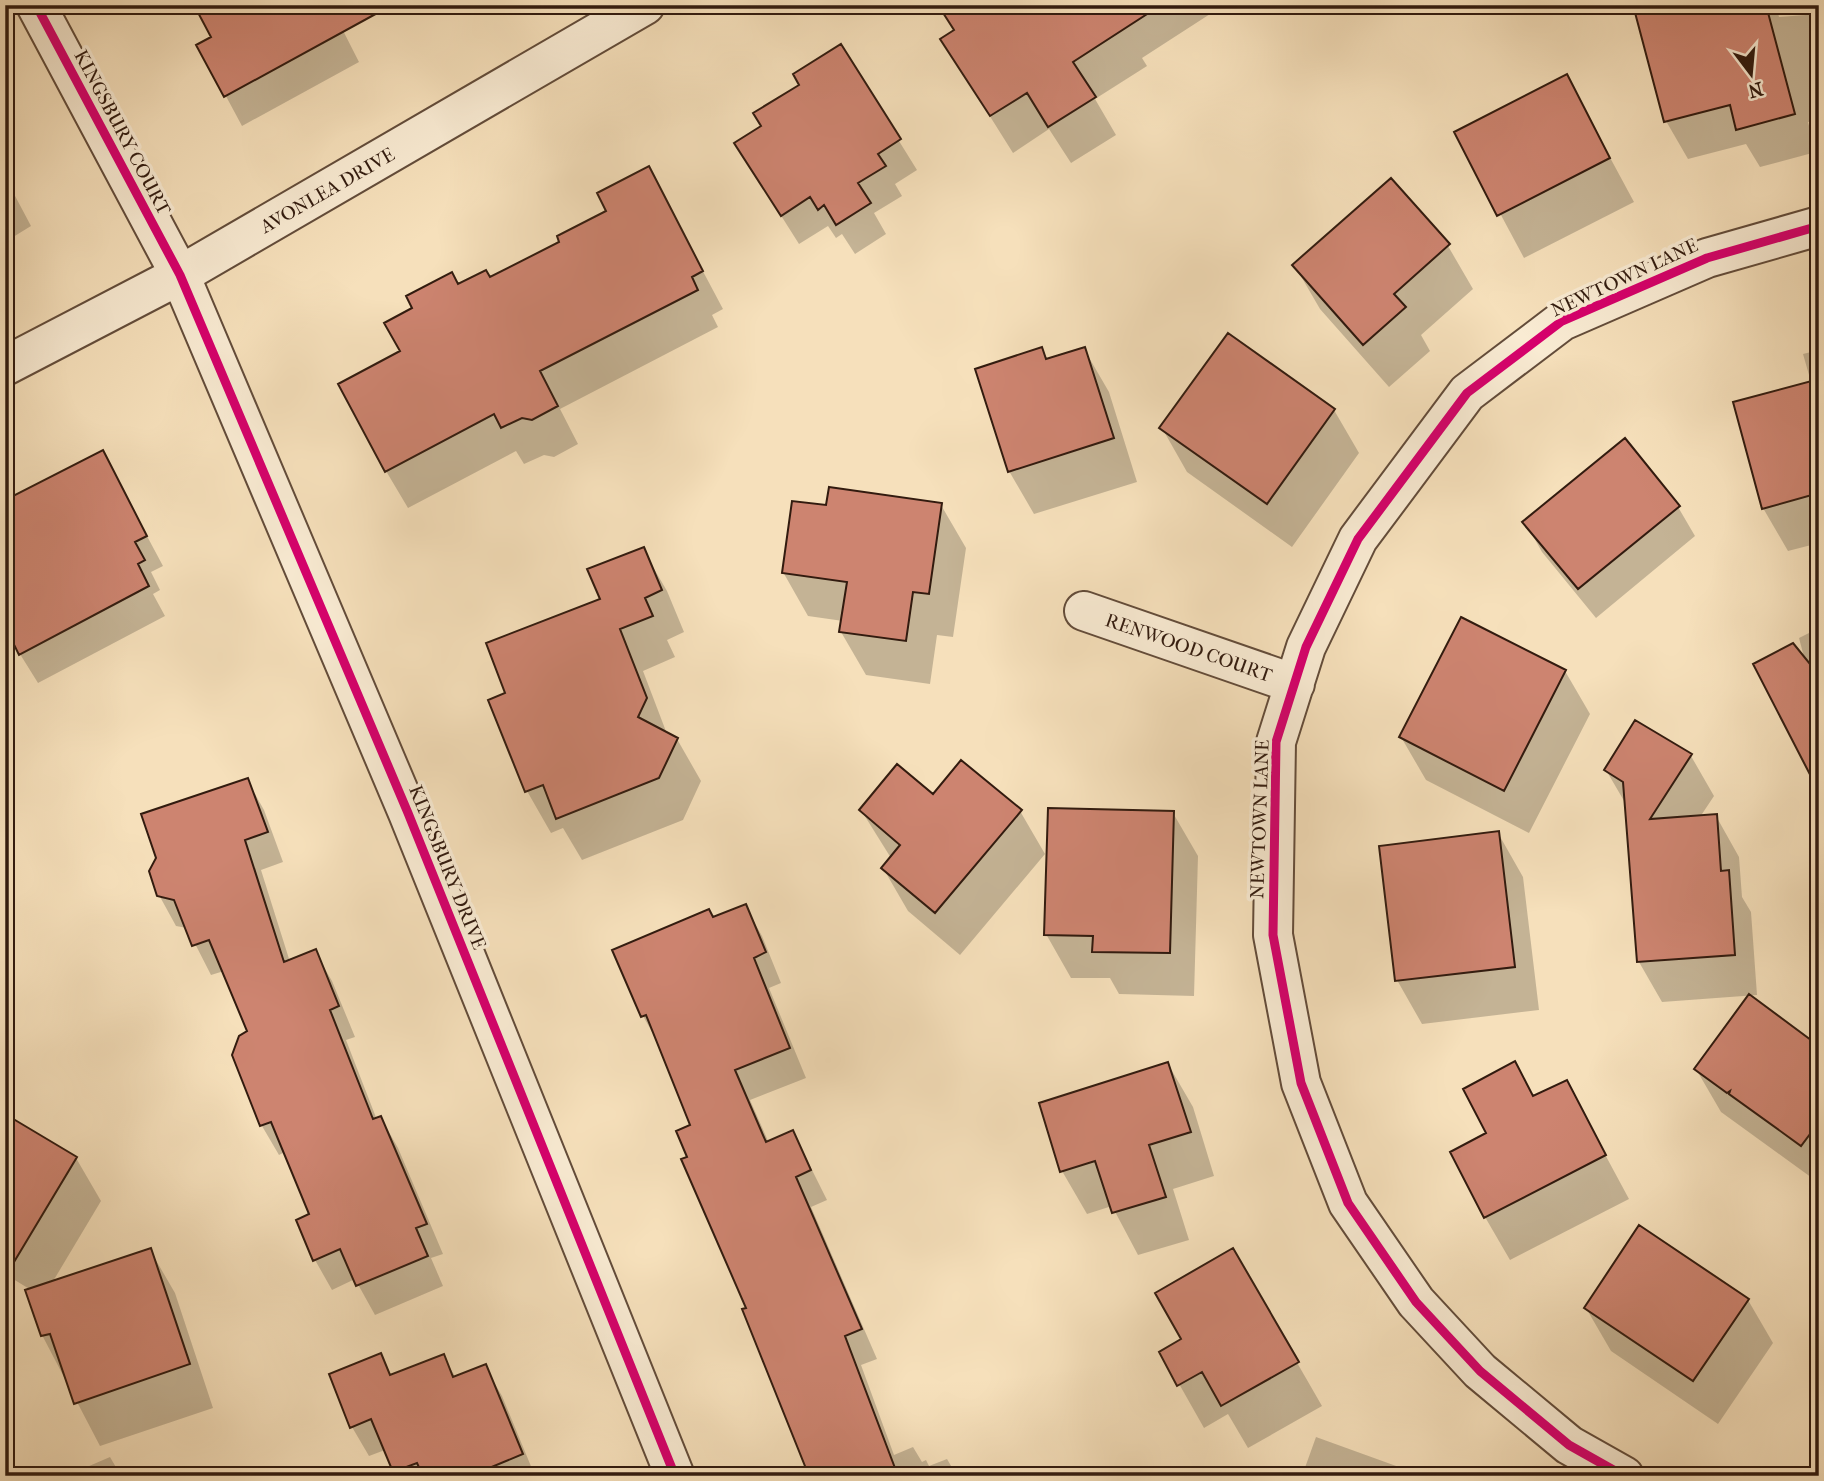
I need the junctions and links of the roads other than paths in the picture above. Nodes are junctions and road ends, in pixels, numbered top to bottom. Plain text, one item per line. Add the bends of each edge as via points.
1 (36, 5) edge
2 (645, 5) edge
3 (1819, 226) edge
4 (180, 275) junction
5 (5, 366) edge
6 (1084, 611) dead end
7 (1295, 684) junction
8 (1618, 1474) edge
9 (675, 1476) edge

1 - 4 street, KINGSBURY COURT
2 - 4 street, AVONLEA DRIVE
3 - 7 street, NEWTOWN LANE via 1707,257 1562,321 1467,394 1358,539 1306,647
4 - 5 street, AVONLEA DRIVE
4 - 9 street, KINGSBURY DRIVE via 408,813
6 - 7 street, RENWOOD COURT
7 - 8 street, NEWTOWN LANE via 1276,742 1273,935 1301,1083 1348,1203 1416,1302 1480,1371 1569,1445

